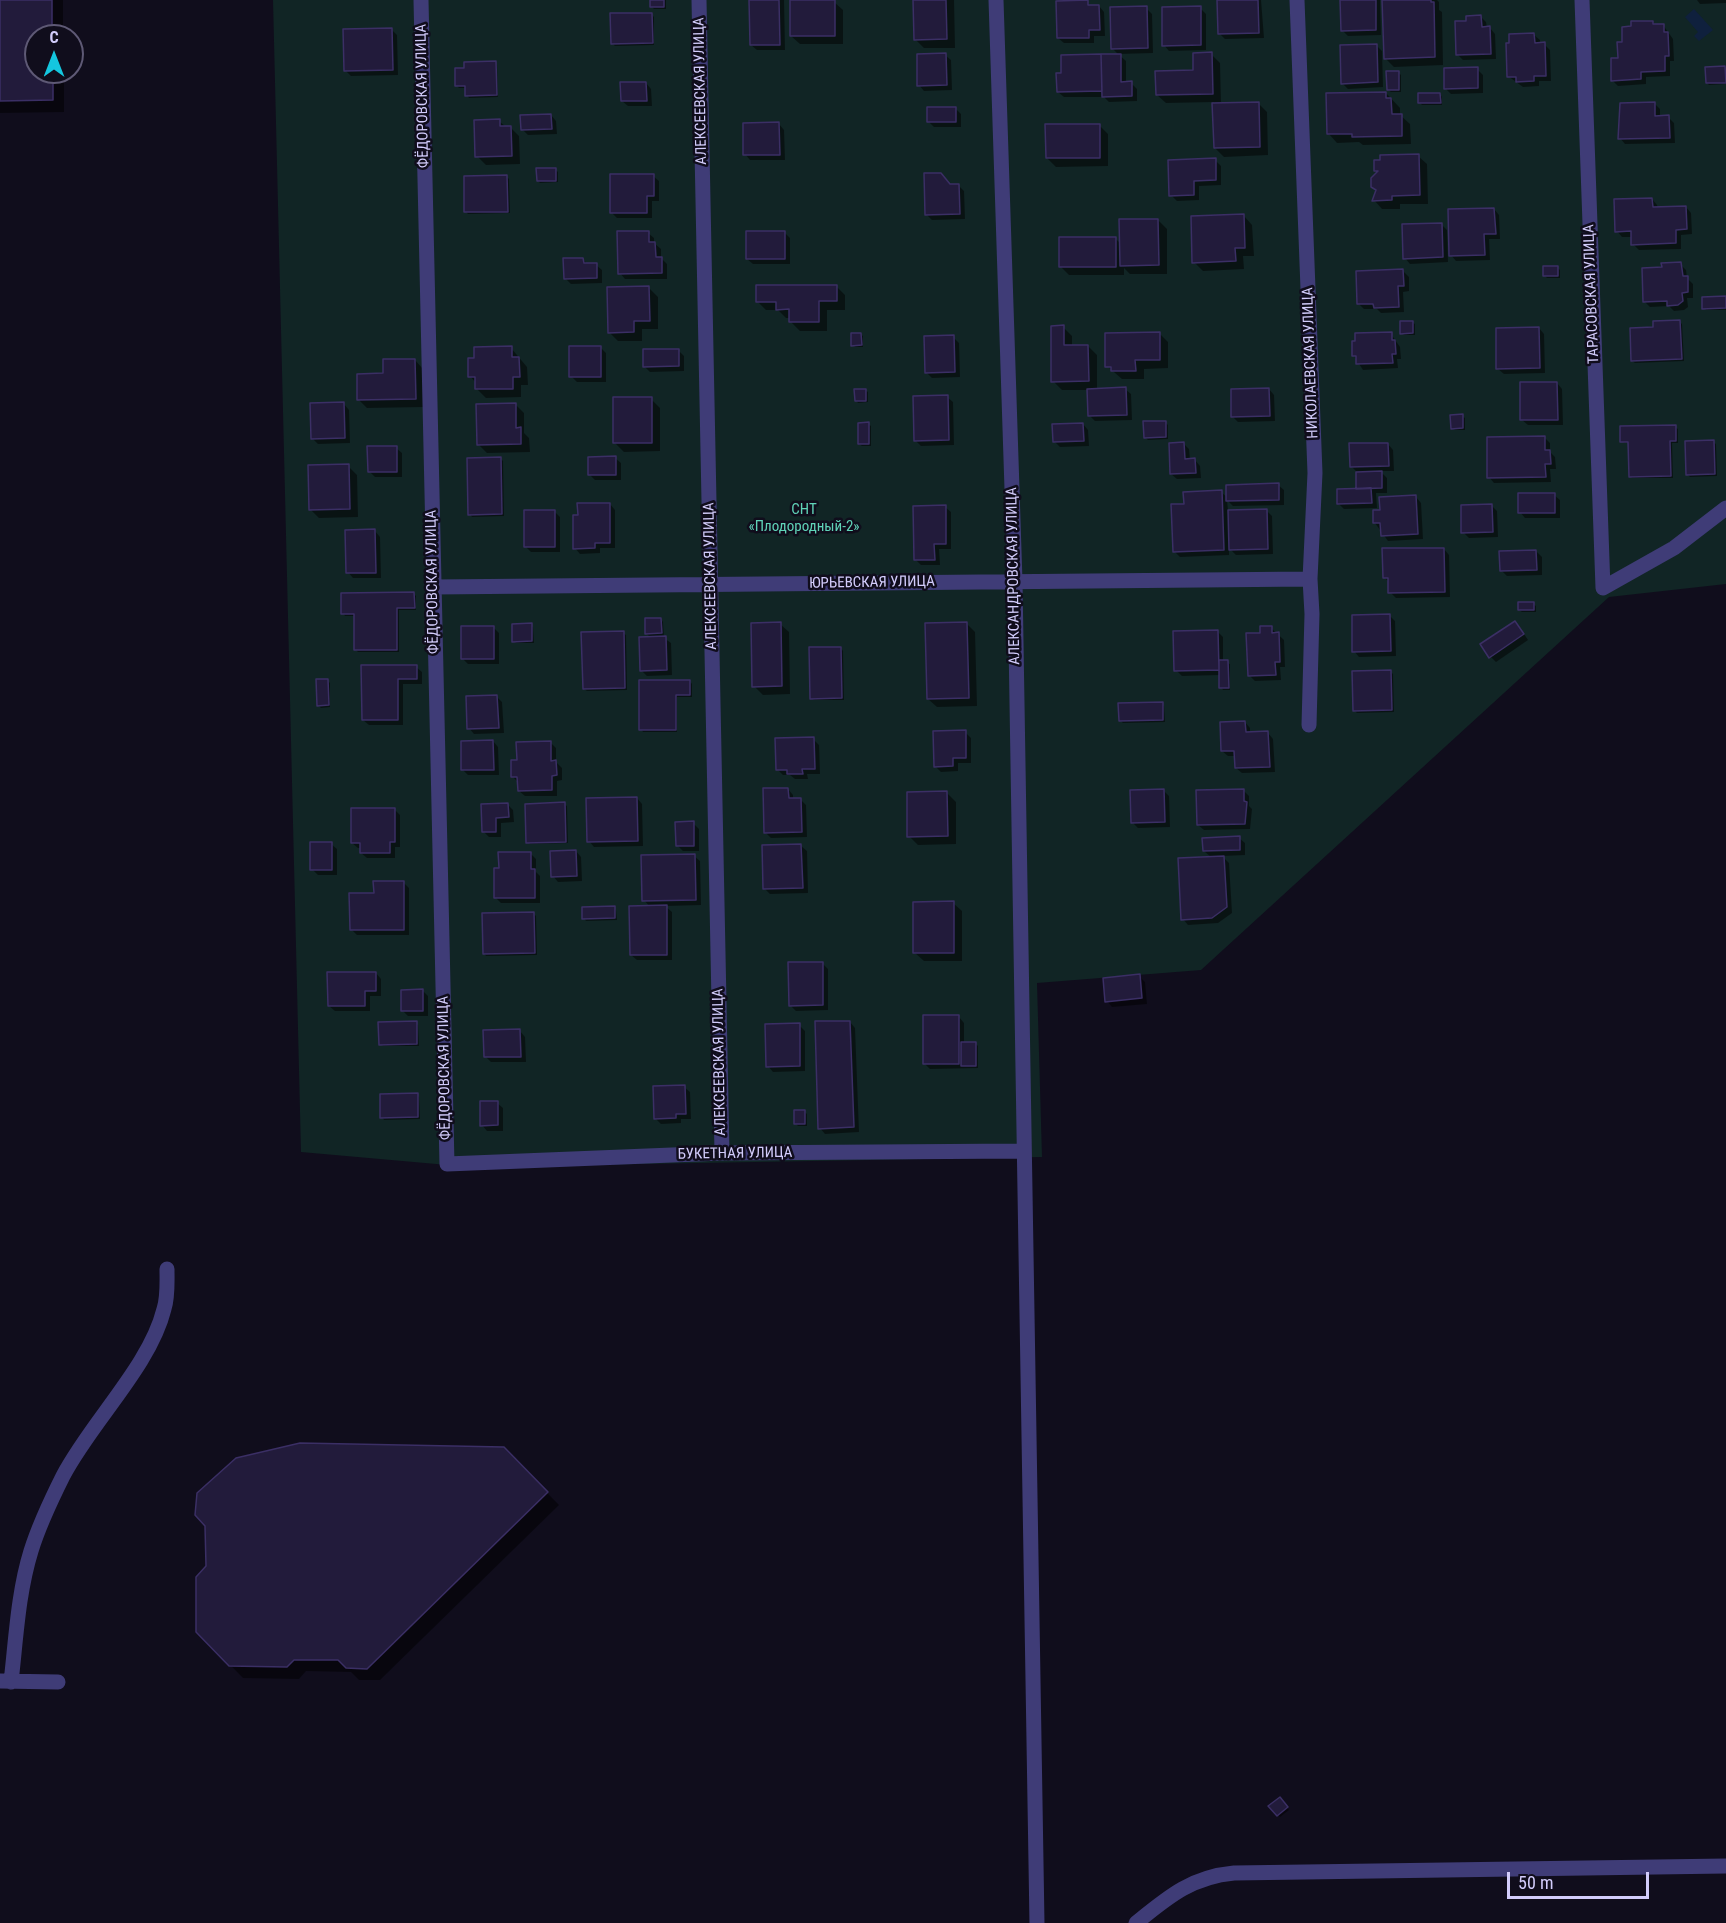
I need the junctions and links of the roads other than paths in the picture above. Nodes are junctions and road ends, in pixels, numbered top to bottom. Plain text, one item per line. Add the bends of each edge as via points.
1 (421, 0) edge
2 (699, 0) edge
3 (996, 0) edge
4 (1297, 0) edge
5 (1582, 0) edge
6 (1726, 508) edge
7 (1310, 579) junction
8 (1015, 581) junction
9 (711, 586) junction
10 (433, 587) junction
11 (1308, 725) dead end
12 (1023, 1151) junction
13 (722, 1153) junction
14 (447, 1164) joint
15 (168, 1269) dead end
16 (6, 1682) edge
17 (58, 1682) dead end
18 (1726, 1866) edge
19 (1037, 1923) edge
20 (1136, 1923) edge

1 - 10 street, ФЁДОРОВСКАЯ УЛИЦА
2 - 9 street, АЛЕКСЕЕВСКАЯ УЛИЦА
3 - 8 street, АЛЕКСАНДРОВСКАЯ УЛИЦА
4 - 7 street, НИКОЛАЕВСКАЯ УЛИЦА via 1315,472
5 - 6 street, ТАРАСОВСКАЯ УЛИЦА via 1603,588 1674,548
7 - 8 street, ЮРЬЕВСКАЯ УЛИЦА
7 - 11 street, НИКОЛАЕВСКАЯ УЛИЦА
8 - 9 street, ЮРЬЕВСКАЯ УЛИЦА
8 - 12 street, АЛЕКСАНДРОВСКАЯ УЛИЦА
9 - 10 street, ЮРЬЕВСКАЯ УЛИЦА
9 - 13 street, АЛЕКСЕЕВСКАЯ УЛИЦА
10 - 14 street, ФЁДОРОВСКАЯ УЛИЦА
12 - 13 street, БУКЕТНАЯ УЛИЦА
12 - 19 street, АЛЕКСАНДРОВСКАЯ УЛИЦА
13 - 14 street, БУКЕТНАЯ УЛИЦА
15 - 16 street via 165,1309 150,1343 70,1464 41,1523 30,1553
16 - 17 street
18 - 20 street via 1213,1875 1172,1894

